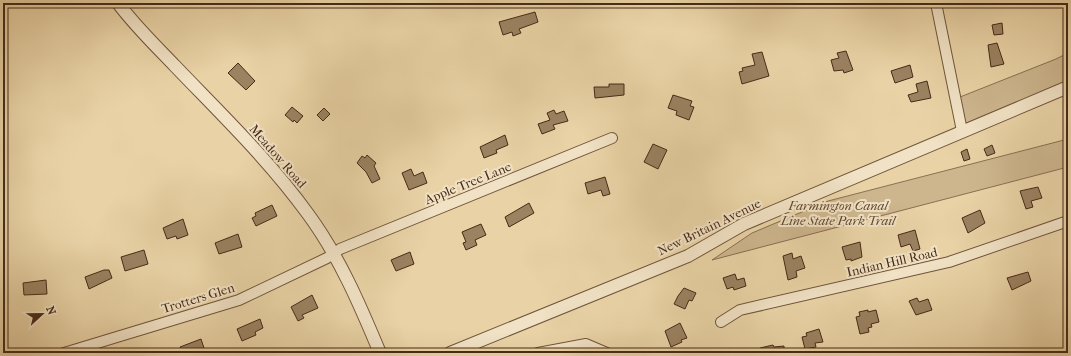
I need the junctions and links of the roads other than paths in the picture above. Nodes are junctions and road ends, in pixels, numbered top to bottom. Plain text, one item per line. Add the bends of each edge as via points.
1 (118, 3) edge
2 (936, 3) edge
3 (1068, 87) edge
4 (962, 131) junction
5 (612, 138) dead end
6 (1068, 221) edge
7 (334, 253) junction
8 (721, 322) dead end
9 (64, 353) edge
10 (380, 353) edge
11 (450, 353) edge
12 (538, 353) edge
13 (608, 353) edge

1 - 7 street, Meadow Road via 139,29 254,148 308,212
2 - 4 street
3 - 4 street, New Britain Avenue
4 - 11 street, New Britain Avenue via 744,224 688,256
5 - 7 street, Apple Tree Lane
6 - 8 street, Indian Hill Road via 949,262 740,310
7 - 9 street, Trotters Glen via 239,300
7 - 10 street, Meadow Road
12 - 13 street via 586,344

